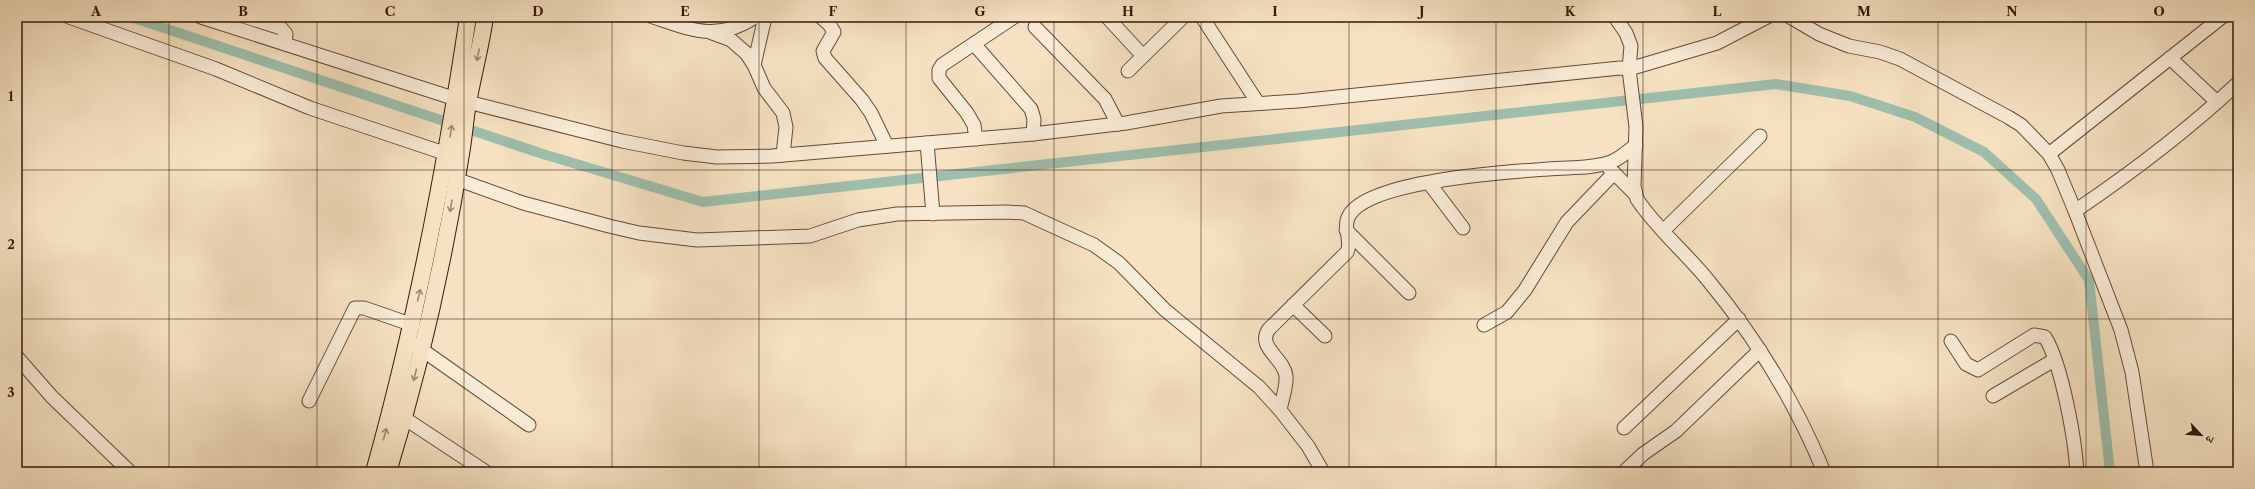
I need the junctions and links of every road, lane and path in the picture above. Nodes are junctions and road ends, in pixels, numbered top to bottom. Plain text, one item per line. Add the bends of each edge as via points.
1 (69, 17) edge
2 (201, 17) edge
3 (246, 17) edge
4 (468, 17) edge
5 (485, 17) edge
6 (653, 17) edge
7 (755, 17) edge
8 (764, 17) edge
9 (822, 17) edge
10 (1014, 17) edge
11 (1107, 17) edge
12 (1202, 17) edge
13 (1615, 17) edge
14 (1767, 17) edge
15 (1790, 17) edge
16 (2222, 17) edge
17 (1181, 18) edge
18 (1806, 21) edge
19 (1035, 27) dead end
20 (712, 33) junction
21 (285, 44) junction
22 (974, 44) junction
23 (1143, 56) junction
24 (2170, 58) junction
25 (754, 66) junction
26 (1128, 70) dead end
27 (1629, 73) junction
28 (2238, 83) edge
29 (2217, 102) junction
30 (1258, 103) junction
31 (461, 106) junction
32 (1118, 124) junction
33 (1033, 134) junction
34 (1760, 136) dead end
35 (976, 139) junction
36 (1636, 144) junction
37 (887, 146) junction
38 (928, 146) junction
39 (452, 153) junction
40 (2049, 154) junction
41 (783, 155) junction
42 (1609, 168) junction
43 (456, 180) junction
44 (1429, 184) junction
45 (1635, 194) junction
46 (933, 209) junction
47 (2076, 210) junction
48 (1463, 228) dead end
49 (1346, 230) junction
50 (1664, 230) junction
51 (1409, 293) dead end
52 (1294, 305) junction
53 (1739, 319) junction
54 (412, 325) junction
55 (1484, 325) dead end
56 (1325, 336) dead end
57 (1951, 341) dead end
58 (415, 347) junction
59 (1760, 350) junction
60 (17, 357) edge
61 (2054, 360) junction
62 (1993, 396) dead end
63 (309, 401) dead end
64 (1280, 410) junction
65 (404, 418) junction
66 (529, 424) dead end
67 (1624, 428) dead end
68 (130, 472) edge
69 (374, 472) edge
70 (388, 472) edge
71 (486, 472) edge
72 (1323, 472) edge
73 (1624, 472) edge
74 (1824, 472) edge
75 (2077, 472) edge
76 (2147, 472) edge

1 - 39 street via 216,68 310,108
2 - 21 street
3 - 21 street via 281,28 286,34
4 - 31 main road
5 -> 31 main road
6 - 20 street via 686,29
7 - 20 street via 743,24
8 - 25 street
9 - 37 street via 834,32 823,51 825,58 871,112
10 - 22 street
11 - 23 street
12 - 30 street
13 - 27 street via 1632,46
14 - 27 street via 1717,43
15 - 18 street
16 - 24 street
17 - 23 street
18 - 40 street via 1819,34 1849,46 1900,59 2008,117 2021,125
19 - 32 street via 1105,99
20 - 25 street via 738,45
21 - 31 street
22 - 33 street via 1031,110 1034,119
22 - 35 street via 942,65 938,73 939,78 970,119
23 - 26 street
24 - 29 street
24 - 40 street
25 - 41 street via 764,88 779,106 785,119
27 - 30 street via 1620,68 1298,102
27 - 36 street
28 - 29 street
29 - 47 street via 2111,187
30 - 32 street via 1221,106
31 - 39 main road
31 - 41 street via 683,153 717,157
32 - 33 street
33 - 35 street
34 - 50 street
35 - 38 street
36 - 42 street
36 - 45 street
37 - 38 street
37 - 41 street
38 - 46 street
39 - 43 main road
54 -> 39 main road
40 - 47 street
42 - 44 street via 1492,173
42 - 45 street
42 - 55 street via 1567,222 1525,290 1507,312
43 - 46 street via 523,203 609,226 697,240 795,238 823,233 870,217
43 -> 58 main road via 444,245
44 - 48 street
44 - 49 street via 1394,189 1372,197 1350,214
45 - 50 street via 1640,204
46 - 64 street via 1024,213 1103,250 1119,262 1165,310 1247,375
47 - 76 street via 2120,330 2132,372
49 - 51 street
49 - 52 street via 1349,245 1347,252
50 - 53 street
52 - 56 street
52 - 64 street via 1269,329 1265,338 1286,376
53 - 59 street
53 - 67 street
54 - 58 main road
54 - 63 street via 364,308 355,308
57 - 61 street via 1973,370 1982,370 2034,335 2045,337
58 -> 65 main road
58 - 66 street
69 -> 58 main road
59 - 73 street via 1676,431 1643,454
59 - 74 street via 1810,437
60 - 68 street via 52,397
61 - 62 street
61 - 75 street via 2069,420
64 - 72 street via 1308,446
65 - 70 main road
65 - 71 street

